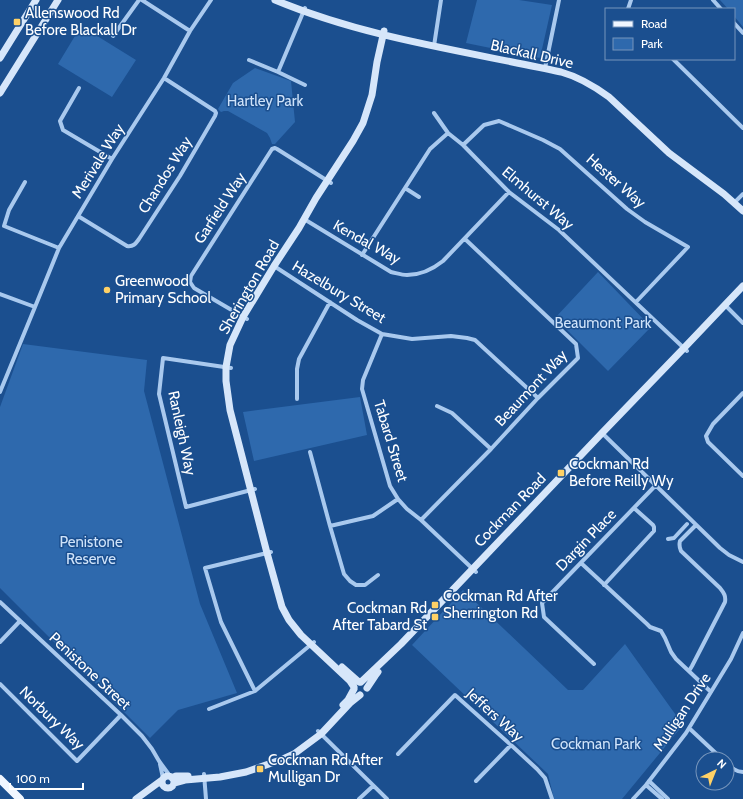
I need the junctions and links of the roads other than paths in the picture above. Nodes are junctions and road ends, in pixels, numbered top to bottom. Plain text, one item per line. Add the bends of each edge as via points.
1 (36, 0) edge
2 (58, 0) edge
3 (139, 0) edge
4 (142, 0) edge
5 (211, 0) edge
6 (275, 0) edge
7 (285, 0) edge
8 (441, 0) edge
9 (559, 0) edge
10 (713, 0) edge
11 (720, 8) edge
12 (304, 10) junction
13 (735, 24) edge
14 (190, 31) junction
15 (386, 33) junction
16 (743, 33) edge
17 (113, 36) dead end
18 (434, 44) junction
19 (0, 58) edge
20 (249, 60) dead end
21 (674, 60) edge
22 (545, 66) junction
23 (278, 72) junction
24 (164, 78) junction
25 (305, 85) dead end
26 (79, 88) dead end
27 (0, 93) edge
28 (434, 113) dead end
29 (743, 128) edge
30 (448, 133) junction
31 (463, 145) junction
32 (112, 159) junction
33 (25, 182) dead end
34 (329, 182) junction
35 (405, 188) junction
36 (509, 192) junction
37 (743, 194) edge
38 (419, 197) dead end
39 (736, 201) junction
40 (743, 206) edge
41 (743, 211) edge
42 (78, 216) junction
43 (306, 220) junction
44 (465, 239) junction
45 (59, 248) junction
46 (362, 255) junction
47 (276, 267) junction
48 (743, 286) edge
49 (743, 293) edge
50 (0, 294) edge
51 (330, 302) junction
52 (636, 302) junction
53 (35, 307) junction
54 (726, 307) junction
55 (245, 318) junction
56 (743, 323) edge
57 (382, 334) junction
58 (686, 349) junction
59 (228, 368) junction
60 (0, 392) edge
61 (743, 393) edge
62 (538, 398) junction
63 (297, 399) dead end
64 (437, 406) dead end
65 (603, 435) junction
66 (491, 449) junction
67 (310, 452) dead end
68 (743, 476) edge
69 (655, 486) junction
70 (253, 489) junction
71 (398, 499) junction
72 (634, 508) junction
73 (421, 520) junction
74 (687, 524) dead end
75 (696, 525) junction
76 (330, 526) junction
77 (668, 539) dead end
78 (269, 552) junction
79 (743, 562) edge
80 (581, 563) junction
81 (474, 570) junction
82 (378, 575) dead end
83 (604, 585) junction
84 (0, 602) edge
85 (20, 621) junction
86 (743, 635) edge
87 (0, 642) edge
88 (313, 644) junction
89 (594, 664) dead end
90 (689, 671) junction
91 (0, 684) edge
92 (357, 685) junction
93 (367, 688) junction
94 (255, 691) junction
95 (711, 692) junction
96 (360, 695) junction
97 (209, 709) dead end
98 (120, 715) junction
99 (689, 728) junction
100 (319, 733) junction
101 (511, 744) junction
102 (713, 751) edge
103 (398, 754) dead end
104 (159, 761) junction
105 (204, 776) junction
106 (0, 779) edge
107 (168, 779) junction
108 (476, 781) dead end
109 (648, 783) junction
110 (373, 786) junction
111 (20, 799) edge
112 (136, 799) edge
113 (142, 799) edge
114 (206, 799) edge
115 (359, 799) edge
116 (387, 799) edge
117 (552, 799) edge
118 (633, 799) edge
119 (662, 799) edge
120 (668, 799) edge

1 - 19 main road
2 - 27 main road
3 - 17 street
4 - 14 street
5 - 14 street, Merivale Way
6 - 12 main road, Blackall Drive
7 - 12 main road, Blackall Drive
8 - 18 street
9 - 22 street
10 - 11 street
12 - 15 main road, Blackall Drive
12 - 23 street
13 - 16 street
14 - 24 street, Merivale Way
15 - 18 main road, Blackall Drive
15 - 34 main road, Sherington Road via 366,114
18 - 22 main road, Blackall Drive
20 - 23 street
21 - 29 street
22 - 39 main road, Blackall Drive via 566,69 594,81 663,142
23 - 25 street
24 - 32 street, Merivale Way
24 - 42 street, Chandos Way via 216,113 180,176 139,239 131,247
26 - 32 street via 60,121 63,130
28 - 30 street
30 - 31 street, Elmhurst Way
30 - 35 street via 430,148
31 - 36 street, Elmhurst Way
31 - 52 street, Hester Way via 484,125 499,121 543,140 560,149 627,209 688,246
32 - 42 street, Merivale Way
33 - 45 street via 9,210 4,226
34 - 43 main road, Sherington Road
34 - 55 street, Garfield Way via 277,149 272,149 191,276 190,282 194,288
35 - 38 street
35 - 46 street
36 - 44 street, Kendal Way
36 - 52 street, Elmhurst Way via 559,230
37 - 39 street
39 - 40 main road, Blackall Drive
39 - 41 main road, Blackall Drive
42 - 45 street, Merivale Way
43 - 46 street, Kendal Way
43 - 47 main road, Sherington Road
44 - 46 street, Kendal Way via 437,266 420,274 406,276 391,272
44 - 62 street, Beaumont Way via 576,344 578,358
45 - 53 street, Merivale Way
47 - 51 street, Hazelbury Street
47 - 55 main road, Sherington Road
48 - 54 main road, Cockman Road
49 - 54 main road, Cockman Road
50 - 53 street
51 - 57 street, Hazelbury Street
51 - 63 street via 299,358
52 - 58 street, Elmhurst Way
53 - 60 street, Merivale Way
54 - 56 street
54 - 58 main road, Cockman Road
55 - 59 main road, Sherington Road via 230,345
57 - 62 street, Hazelbury Street via 412,339 451,336 475,340
57 - 71 street, Tabard Street via 363,380 362,390 390,486
58 - 65 main road, Cockman Road
59 - 70 main road, Sherington Road via 230,410
59 - 70 street, Ranleigh Way via 163,358 159,394 186,507
61 - 68 street via 713,424 706,436 708,442
62 - 66 street, Beaumont Way
64 - 66 street via 452,413
65 - 69 street
65 - 81 main road, Cockman Road via 534,512
66 - 73 street, Beaumont Way
67 - 76 street
69 - 72 street, Dargin Place
69 - 75 street
70 - 78 main road, Sherington Road
71 - 73 street, Tabard Street
71 - 76 street via 373,516
72 - 80 street, Dargin Place
72 - 83 street via 653,525 654,531
73 - 81 street, Tabard Street
74 - 77 street via 674,538
75 - 79 street via 720,548
75 - 90 street via 680,542 679,548 720,588 724,593 725,602
76 - 82 street via 344,574 350,581 356,585 365,585
78 - 88 main road, Sherington Road via 285,613 295,628
78 - 94 street via 205,568 222,622
80 - 83 street
80 - 89 street, Dargin Place via 542,603 544,617
81 - 92 main road, Cockman Road
81 - 93 main road, Cockman Road via 405,647 375,676
83 - 90 street via 646,624 661,631 671,652
84 - 85 street, Penistone Street
85 - 87 street
85 - 98 street, Penistone Street
86 - 95 street, Mulligan Drive
88 - 92 main road, Sherington Road
88 - 94 street
90 - 95 street
91 - 98 street, Norbury Way via 78,761
92 - 93 main road via 365,684
92 - 96 main road via 356,693
92 - 100 main road, Cockman Road
93 - 96 main road via 365,693
94 - 97 street
95 - 99 street, Mulligan Drive
96 - 100 main road, Cockman Road
98 - 104 street, Penistone Street via 142,736
99 - 102 street
99 - 109 street, Mulligan Drive
100 - 105 main road, Cockman Road via 283,760 246,772 220,777
100 - 110 street
101 - 103 street, Jeffers Way via 455,695
101 - 108 street
101 - 117 street, Jeffers Way via 545,778
104 - 107 street, Penistone Street
104 - 107 street, Penistone Street
105 - 107 main road, Cockman Road via 176,776
105 - 114 street
106 - 111 main road
107 - 112 main road, Cockman Road
107 - 113 main road via 172,786 157,789
109 - 118 street, Mulligan Drive
109 - 119 street
109 - 120 street
110 - 115 street
110 - 116 street

